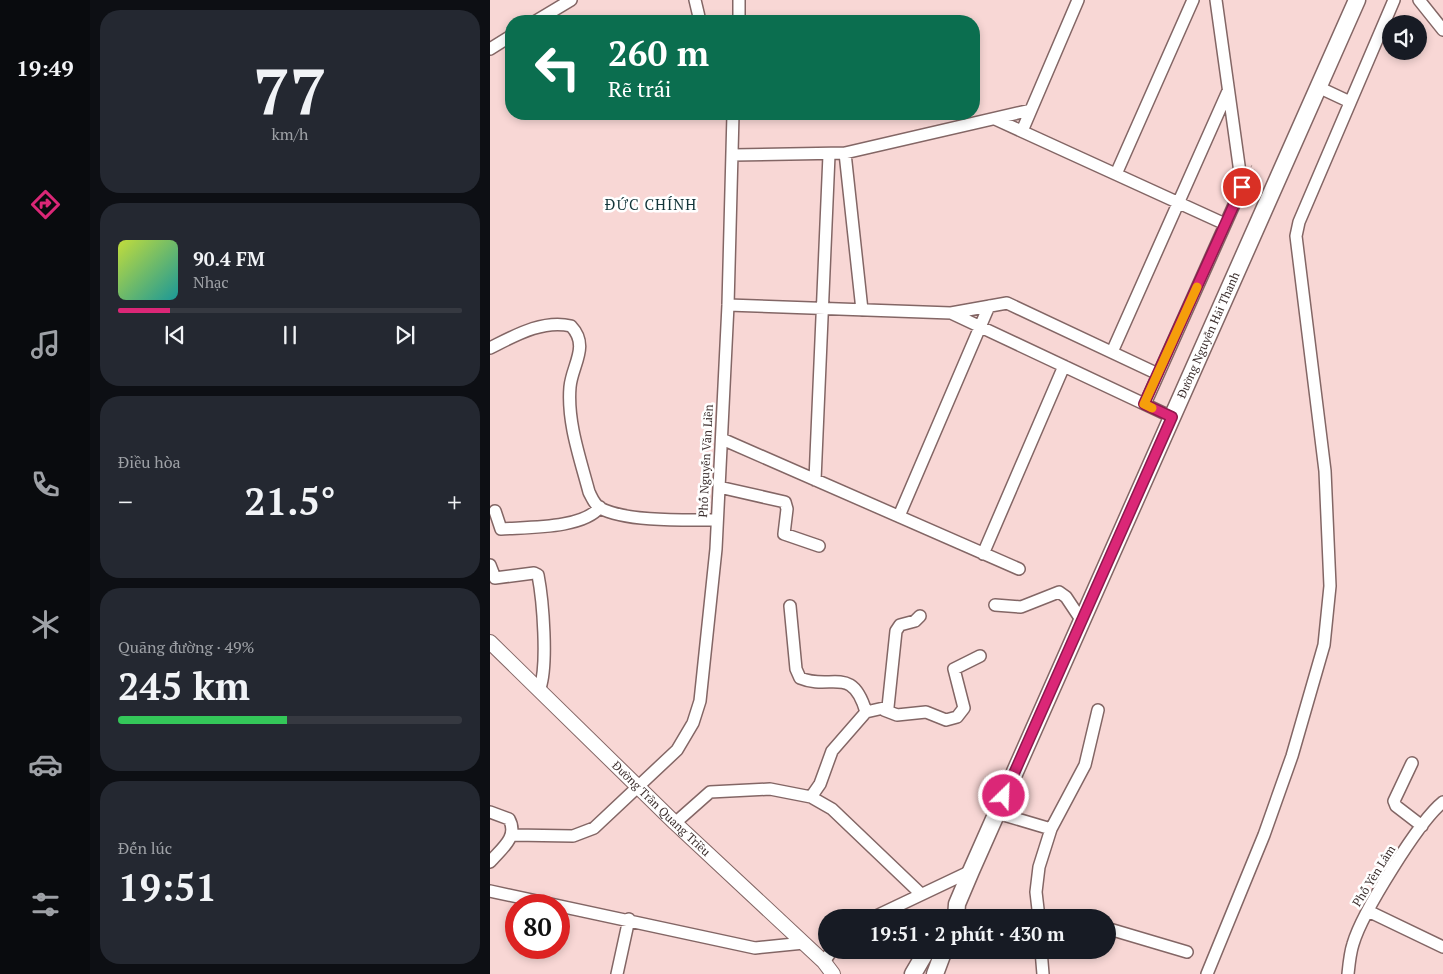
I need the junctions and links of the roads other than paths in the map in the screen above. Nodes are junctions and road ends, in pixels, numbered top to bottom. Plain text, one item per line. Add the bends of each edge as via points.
1 (571, 0) edge
2 (695, 0) edge
3 (739, 0) edge
4 (1078, 0) edge
5 (1193, 0) edge
6 (1216, 0) edge
7 (1357, 0) edge
8 (1394, 0) edge
9 (1419, 0) edge
10 (546, 15) edge
11 (699, 15) edge
12 (739, 15) edge
13 (1443, 30) edge
14 (505, 40) edge
15 (490, 50) edge
16 (1318, 87) junction
17 (1228, 90) junction
18 (1350, 102) junction
19 (1032, 110) junction
20 (995, 119) junction
21 (728, 120) edge
22 (732, 120) edge
23 (1022, 131) junction
24 (731, 132) junction
25 (845, 153) junction
26 (829, 154) junction
27 (733, 155) junction
28 (1116, 174) junction
29 (1179, 203) junction
30 (1225, 224) junction
31 (728, 305) junction
32 (989, 306) junction
33 (822, 309) junction
34 (862, 310) junction
35 (951, 313) junction
36 (980, 327) junction
37 (490, 348) edge
38 (1112, 352) junction
39 (1064, 366) junction
40 (1158, 374) junction
41 (1144, 404) junction
42 (1172, 417) junction
43 (722, 439) junction
44 (815, 480) junction
45 (719, 487) junction
46 (600, 507) junction
47 (494, 511) dead end
48 (899, 516) junction
49 (716, 520) junction
50 (818, 546) dead end
51 (983, 554) junction
52 (490, 566) edge
53 (1019, 570) dead end
54 (995, 605) dead end
55 (790, 606) dead end
56 (920, 616) dead end
57 (1082, 621) junction
58 (490, 642) edge
59 (980, 656) dead end
60 (540, 688) junction
61 (884, 710) junction
62 (1098, 710) dead end
63 (866, 712) junction
64 (1412, 763) dead end
65 (638, 787) junction
66 (812, 797) junction
67 (1443, 802) edge
68 (490, 812) edge
69 (997, 813) junction
70 (675, 823) junction
71 (1422, 826) junction
72 (1051, 829) junction
73 (513, 835) junction
74 (490, 862) edge
75 (971, 871) junction
76 (490, 891) edge
77 (921, 894) junction
78 (890, 909) edge
79 (958, 909) edge
80 (1039, 909) edge
81 (1368, 911) junction
82 (629, 919) junction
83 (1116, 931) edge
84 (804, 943) junction
85 (1443, 947) edge
86 (818, 951) edge
87 (1187, 952) dead end
88 (829, 959) edge
89 (922, 959) edge
90 (940, 959) edge
91 (1041, 959) edge
92 (617, 974) edge
93 (833, 974) edge
94 (913, 974) edge
95 (934, 974) edge
96 (1042, 974) edge
97 (1207, 974) edge
98 (1348, 974) edge

1 - 10 street
2 - 11 street
3 - 12 street
4 - 19 street
5 - 28 street
6 - 17 street
7 - 16 highway
8 - 18 street
9 - 13 street
14 - 15 street
16 - 18 street
16 - 42 highway, Đường Nguyễn Hải Thanh
17 - 29 street
17 - 30 street via 1242,187
18 - 97 street via 1296,236 1325,471 1330,586 1324,645 1292,756 1264,835
19 - 20 street
19 - 23 street
20 - 23 street
20 - 25 street
21 - 24 street
22 - 24 street, Phố Nguyễn Văn Liền
23 - 28 street
24 - 27 street, Phố Nguyễn Văn Liền
25 - 26 street
25 - 34 street
26 - 27 street
26 - 33 street
27 - 31 street, Phố Nguyễn Văn Liền
28 - 29 street
29 - 30 street
29 - 38 street
30 - 40 street
31 - 33 street
31 - 43 street, Phố Nguyễn Văn Liền
32 - 35 street
32 - 36 street
32 - 38 street via 1007,303
33 - 34 street
33 - 44 street
34 - 35 street
35 - 36 street
36 - 39 street
36 - 48 street
37 - 46 street via 522,333 550,325 564,324 575,330 580,350 570,383 571,418 589,492
38 - 40 street
39 - 41 street
39 - 51 street
40 - 41 street
41 - 42 street
42 - 57 highway, Đường Nguyễn Hải Thanh
43 - 44 street
43 - 45 street, Phố Nguyễn Văn Liền
44 - 48 street
45 - 49 street, Phố Nguyễn Văn Liền
45 - 50 street via 785,502 784,534
46 - 47 street via 596,513 579,520 501,529
46 - 49 street via 634,516
48 - 51 street
49 - 65 street, Phố Nguyễn Văn Liền via 716,549 700,702 677,750
51 - 53 street
52 - 60 street via 494,578 538,575 542,626
54 - 57 street via 1021,607 1060,592
55 - 63 street via 796,669 800,678 846,683 862,698
56 - 61 street via 915,621 900,624 896,631 889,703
57 - 69 highway, Đường Nguyễn Hải Thanh
58 - 60 main road, Đường Trần Quang Triều
59 - 61 street via 954,669 964,708 956,717 946,720 926,712 897,715
60 - 65 main road, Đường Trần Quang Triều
61 - 63 street
62 - 72 street via 1085,765
63 - 66 street via 832,750
64 - 71 street via 1394,804
65 - 70 main road, Đường Trần Quang Triều
65 - 73 street, Phố Nguyễn Văn Liền via 594,828 582,834
66 - 70 street via 770,789 710,792
66 - 77 street via 832,809
67 - 71 street, Phố Yên Lâm
68 - 73 street via 510,819
69 - 72 street
69 - 75 highway, Đường Nguyễn Hải Thanh
70 - 84 main road, Đường Trần Quang Triều
71 - 81 street, Phố Yên Lâm
72 - 80 street via 1037,879
73 - 74 street
75 - 77 street
75 - 79 highway, Đường Nguyễn Hải Thanh
76 - 82 street
77 - 78 street
81 - 85 street
81 - 98 street, Phố Yên Lâm via 1353,944
82 - 84 street via 755,948
82 - 92 street
83 - 87 street
84 - 86 main road, Đường Trần Quang Triều
88 - 93 main road, Đường Trần Quang Triều
89 - 94 highway
90 - 95 highway
91 - 96 street

